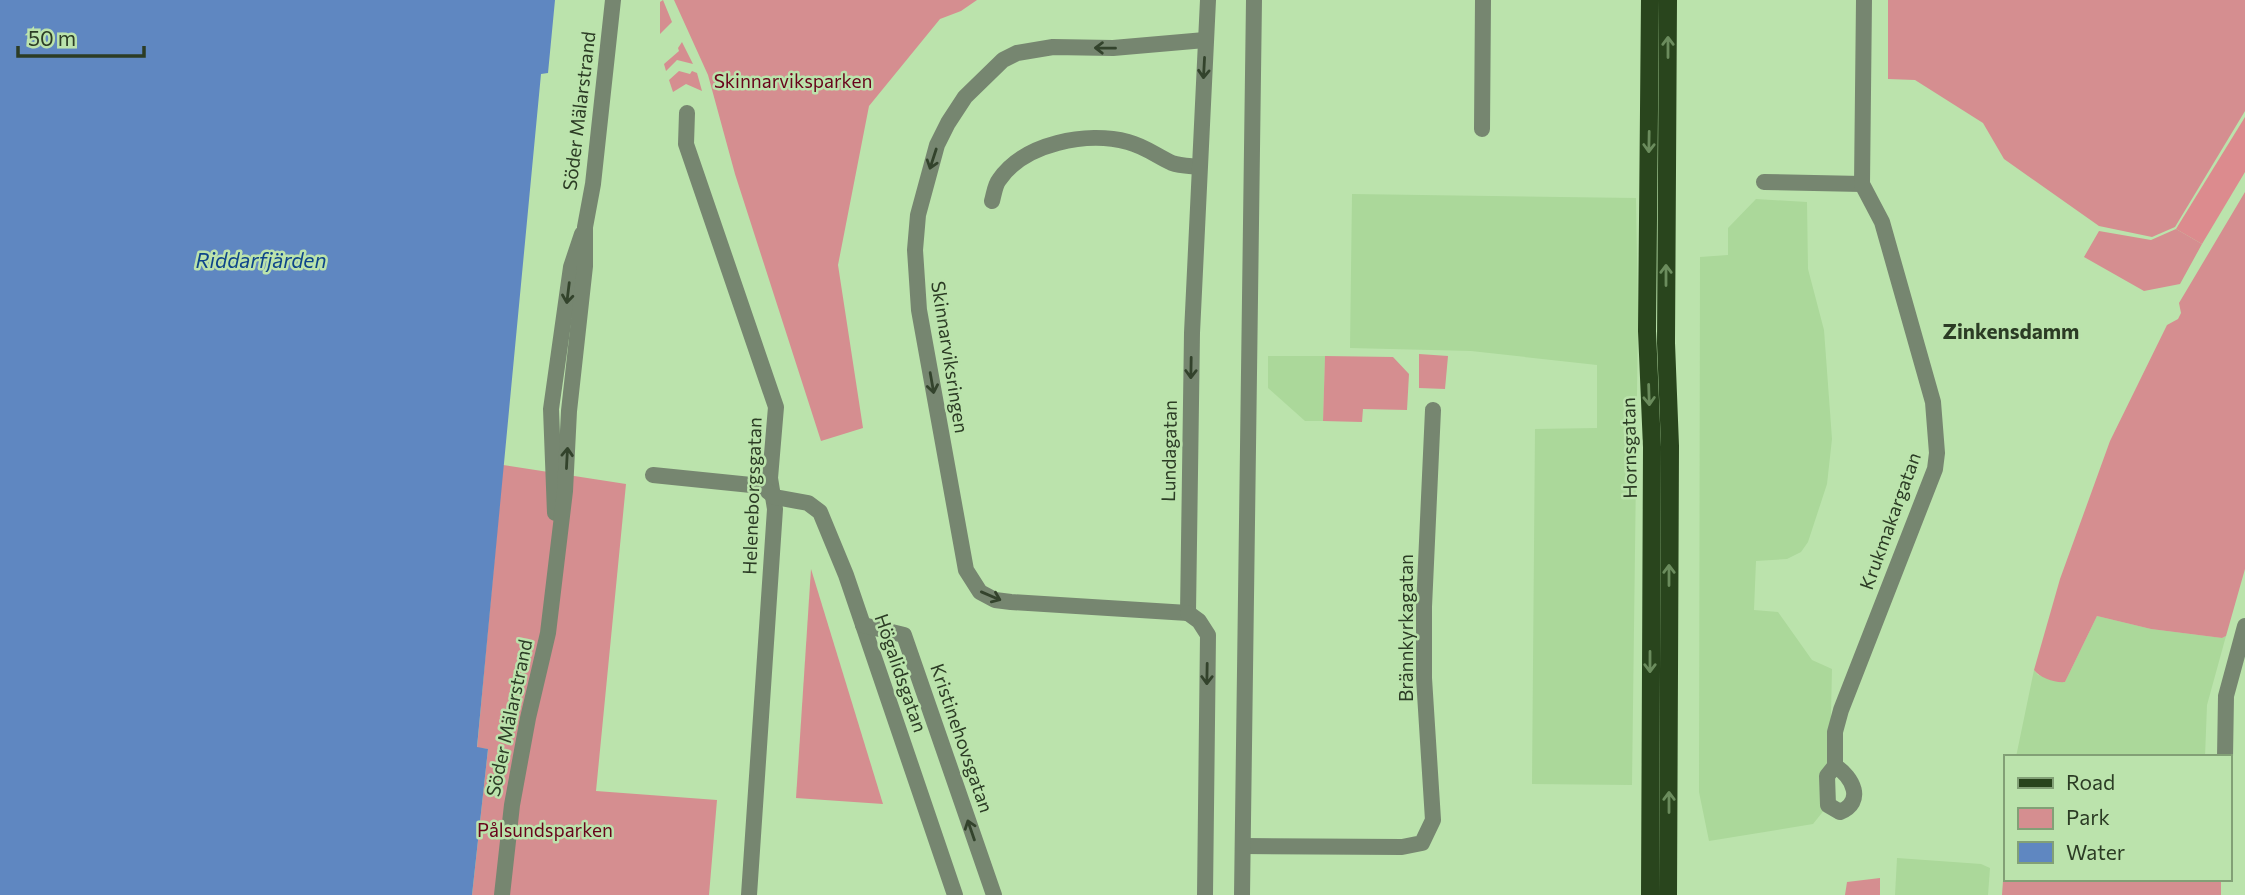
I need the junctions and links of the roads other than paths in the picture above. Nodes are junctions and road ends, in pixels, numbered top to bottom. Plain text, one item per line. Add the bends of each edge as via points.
1 (613, 0) edge
2 (1208, 0) edge
3 (1254, 0) edge
4 (1483, 0) edge
5 (1650, 0) edge
6 (1668, 0) edge
7 (1864, 0) edge
8 (1205, 40) junction
9 (687, 113) dead end
10 (1482, 130) dead end
11 (1199, 167) junction
12 (1764, 182) dead end
13 (1862, 184) junction
14 (992, 201) dead end
15 (1433, 410) dead end
16 (653, 475) dead end
17 (775, 497) junction
18 (1188, 613) junction
19 (863, 625) junction
20 (2245, 626) edge
21 (2225, 755) edge
22 (1835, 766) dead end
23 (1650, 838) junction
24 (1669, 838) junction
25 (1243, 846) junction
26 (502, 895) edge
27 (749, 895) edge
28 (956, 895) edge
29 (994, 895) edge
30 (1205, 895) edge
31 (1242, 895) edge
32 (1650, 895) edge
33 (1668, 895) edge

1 - 26 street, Söder Mälarstrand via 593,184 571,267 551,409 558,550 548,633 512,805
2 - 8 street, Lundagatan
3 - 25 street
4 - 10 street
5 -> 23 main road, Hornsgatan
24 -> 6 main road, Hornsgatan
7 - 13 street, Krukmakargatan
8 -> 11 street, Lundagatan
8 -> 18 street, Skinnarviksringen via 1113,48 1053,47 1003,60 965,97 942,134 923,191 915,250 919,310 963,557 980,592 1012,602
9 - 17 street, Heleneborgsgatan via 686,144 776,407 770,478
11 - 14 street via 1174,164 1128,142 1080,138 1050,145 1015,165 998,181
11 -> 18 street, Lundagatan
12 - 13 street
13 - 22 street, Krukmakargatan via 1882,222 1930,390 1937,453 1935,469 1841,710 1835,732
15 - 25 street, Brännkyrkagatan via 1424,642 1433,820 1422,843 1402,847
16 - 17 street via 761,486
17 - 19 street, Högalidsgatan via 808,503 820,512
17 - 27 street, Heleneborgsgatan
18 -> 30 street via 1208,635
19 - 28 street, Högalidsgatan
29 -> 19 street, Kristinehovsgatan via 904,635
20 - 21 street via 2226,696
23 - 24 main road
23 - 32 main road, Hornsgatan
24 - 33 main road, Hornsgatan
25 - 31 street

